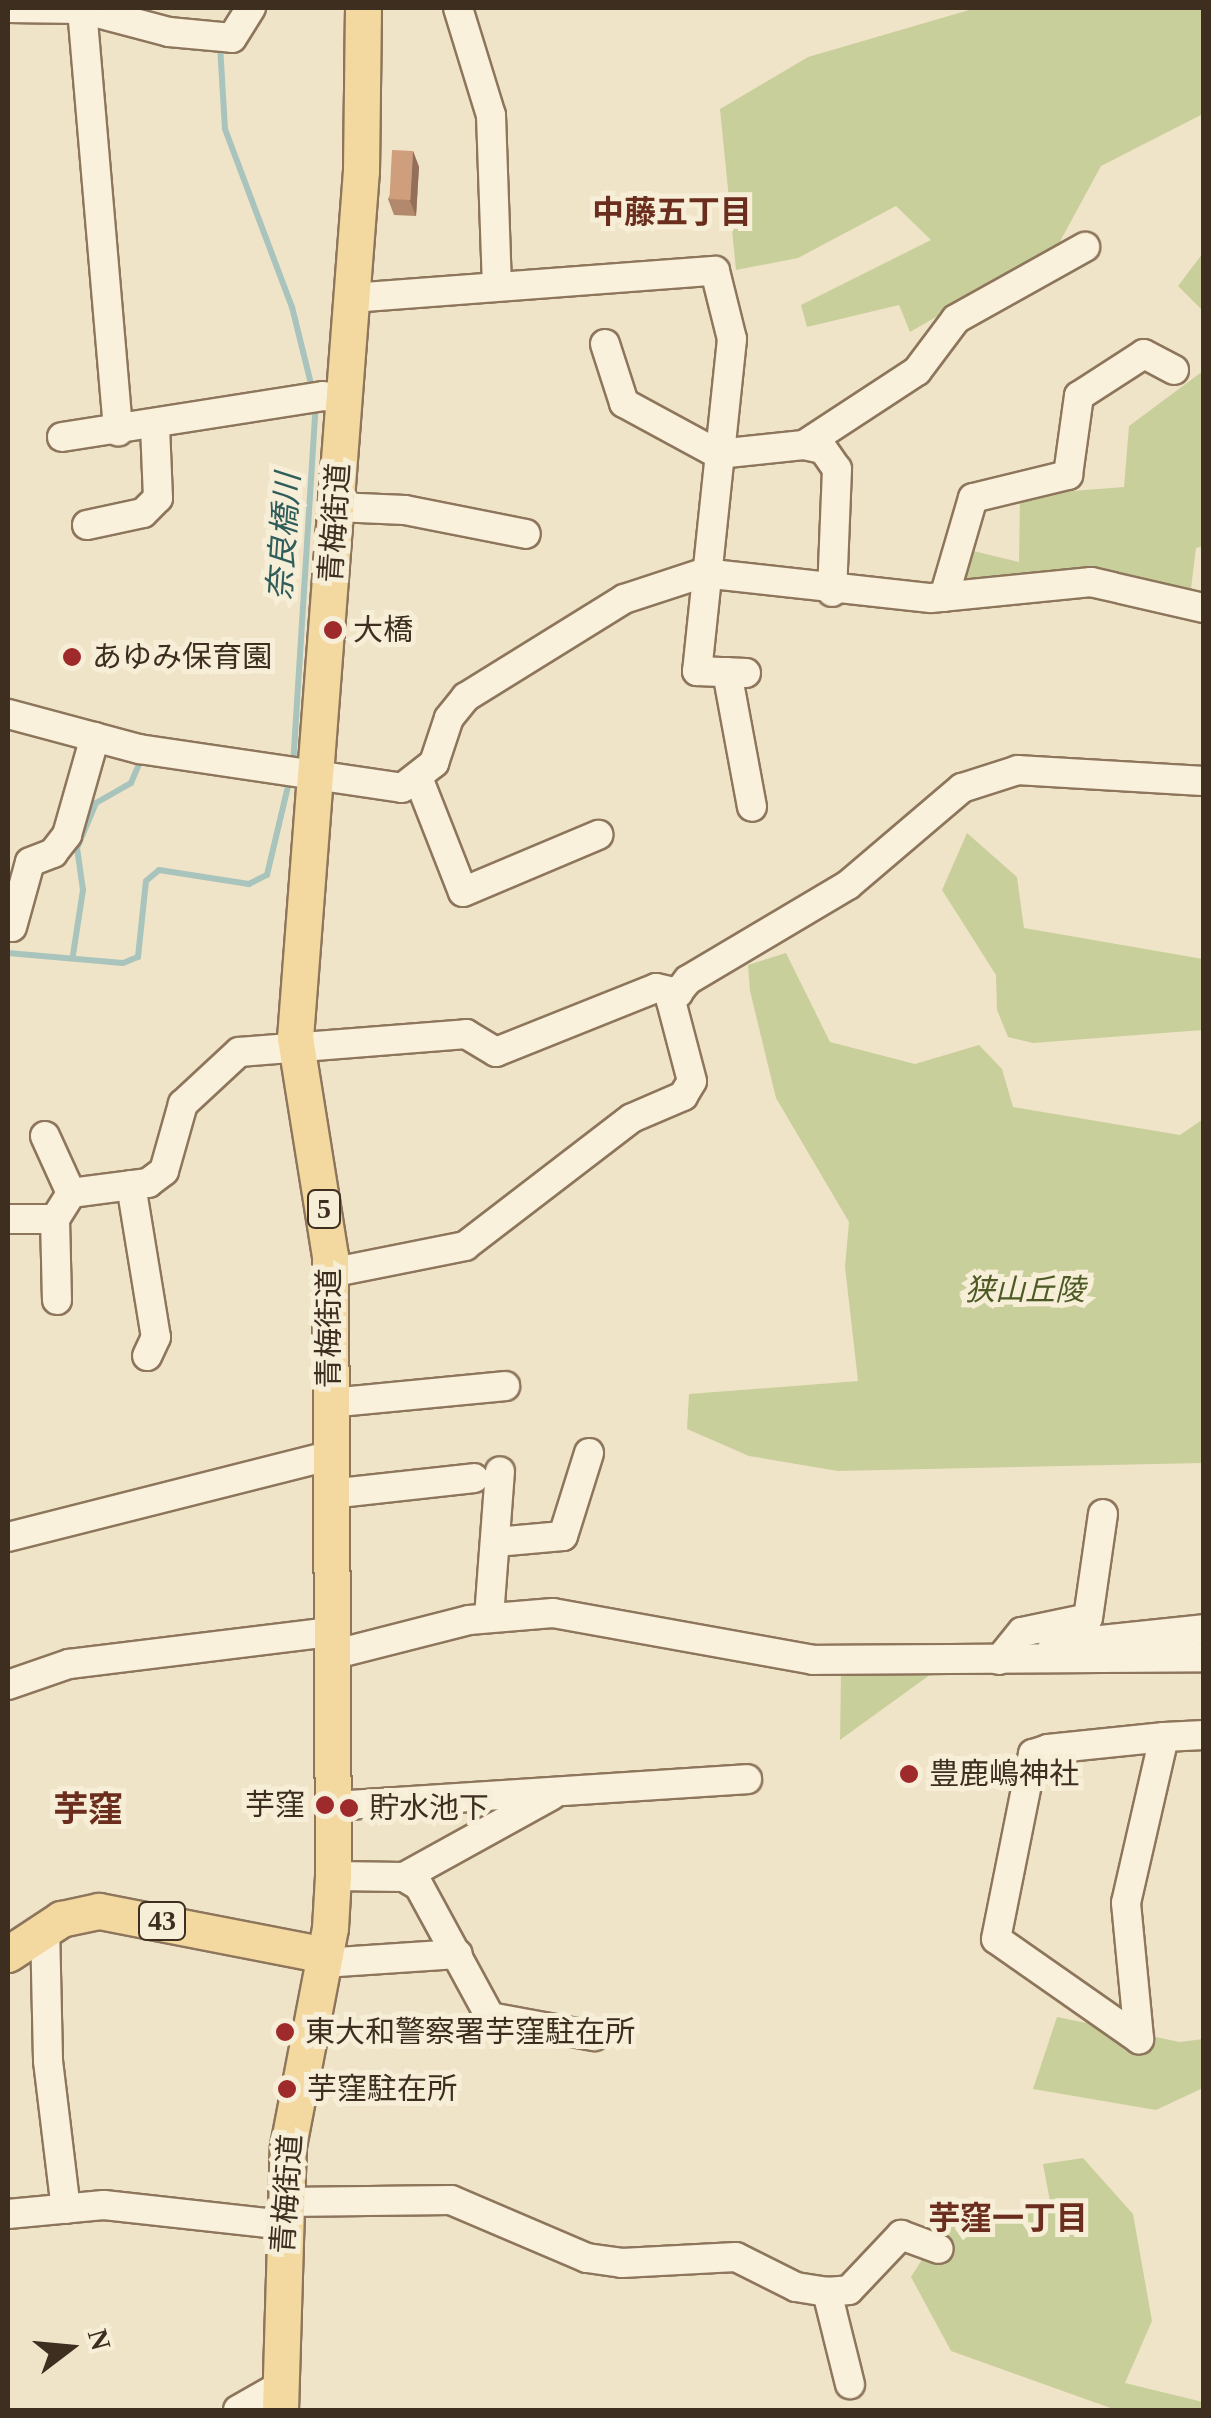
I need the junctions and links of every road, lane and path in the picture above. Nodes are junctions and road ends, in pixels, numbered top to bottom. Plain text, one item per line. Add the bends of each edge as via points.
1 (8, 8) edge
2 (252, 8) edge
3 (363, 8) edge
4 (458, 8) edge
5 (82, 9) edge
6 (115, 13) edge
7 (1084, 246) dead end
8 (497, 284) junction
9 (352, 298) junction
10 (605, 344) dead end
11 (1174, 370) dead end
12 (325, 398) junction
13 (154, 426) junction
14 (118, 431) junction
15 (62, 437) dead end
16 (804, 445) junction
17 (718, 454) junction
18 (336, 507) junction
19 (87, 525) dead end
20 (526, 534) dead end
21 (703, 574) junction
22 (832, 592) junction
23 (944, 597) junction
24 (1202, 613) edge
25 (8, 714) edge
26 (94, 737) junction
27 (1202, 772) edge
28 (298, 774) junction
29 (420, 780) junction
30 (752, 807) dead end
31 (598, 835) dead end
32 (12, 927) dead end
33 (678, 993) junction
34 (295, 1049) junction
35 (45, 1136) dead end
36 (130, 1186) junction
37 (71, 1193) junction
38 (8, 1219) edge
39 (55, 1219) junction
40 (330, 1273) junction
41 (58, 1300) dead end
42 (147, 1356) dead end
43 (504, 1386) dead end
44 (329, 1402) junction
45 (589, 1453) dead end
46 (329, 1456) junction
47 (330, 1494) junction
48 (1102, 1514) dead end
49 (8, 1537) edge
50 (496, 1542) junction
51 (490, 1617) junction
52 (1204, 1629) edge
53 (332, 1643) junction
54 (1204, 1657) edge
55 (1013, 1660) junction
56 (8, 1685) edge
57 (1204, 1736) edge
58 (1164, 1737) junction
59 (746, 1779) dead end
60 (558, 1792) junction
61 (333, 1806) junction
62 (333, 1876) junction
63 (404, 1877) junction
64 (45, 1927) junction
65 (8, 1954) edge
66 (458, 1954) junction
67 (324, 1959) junction
68 (594, 2036) dead end
69 (66, 2209) junction
70 (8, 2214) edge
71 (284, 2214) junction
72 (939, 2249) dead end
73 (827, 2292) junction
74 (850, 2384) dead end
75 (280, 2398) edge
76 (238, 2410) edge

1 - 5 street
2 - 6 street via 220,35 170,32
3 - 9 main road, 青梅街道 / 5
4 - 8 street via 491,115
5 - 6 street
5 - 14 street
7 - 16 street via 956,319 916,371
8 - 9 street
8 - 17 street via 715,271 732,339
9 - 12 main road, 青梅街道 / 5
10 - 17 street via 624,403
11 - 23 street via 1144,354 1079,396 1068,476 973,498
12 - 13 street
12 - 18 main road, 青梅街道 / 5
13 - 14 street
13 - 19 street via 158,498 143,514
14 - 15 street
16 - 17 street
16 - 22 street via 823,449 837,470
17 - 21 street
18 - 20 street via 405,510
18 - 28 main road, 青梅街道 / 5
21 - 22 street
21 - 29 street via 624,599 466,697
21 - 30 street via 697,671 736,673
22 - 23 street
23 - 24 street via 1090,582
25 - 26 street
26 - 28 street
26 - 32 street via 67,836 53,853 30,862
27 - 33 street via 990,775 962,788 848,886 688,980
28 - 29 street via 392,789
28 - 34 main road, 青梅街道 / 5
29 - 31 street via 463,892
33 - 34 street via 656,988 496,1052 466,1034
33 - 40 street via 672,1001 692,1081 683,1096 632,1118 465,1246
34 - 36 street via 248,1050 218,1068 183,1104 164,1170
34 - 40 main road, 青梅街道 / 5
35 - 37 street
36 - 37 street
36 - 42 street via 156,1337
37 - 39 street
38 - 39 street
39 - 41 street
40 - 44 main road, 青梅街道 / 5
43 - 44 street
44 - 46 main road, 青梅街道 / 5
45 - 50 street via 563,1536
46 - 47 main road, 青梅街道 / 5
46 - 49 street
47 - 50 street via 487,1475
47 - 53 main road, 青梅街道 / 5
48 - 55 street via 1088,1618 1022,1632
50 - 51 street
51 - 53 street
51 - 55 street via 568,1614 813,1660
52 - 55 street via 1063,1640
53 - 56 street via 69,1664
53 - 61 main road, 青梅街道 / 5
54 - 55 street
57 - 58 street
58 - 58 street via 1033,1754 996,1939 1139,2039 1126,1903
59 - 60 street
60 - 61 street
60 - 63 street
61 - 62 main road, 青梅街道 / 5
62 - 63 street
62 - 67 main road, 青梅街道 / 5
63 - 66 street via 431,1901
64 - 65 main road, 43
64 - 67 main road, 43 via 71,1915 108,1912
64 - 69 street via 48,2061
66 - 67 street
66 - 68 street via 490,2017
67 - 71 main road, 青梅街道 / 5 via 290,2132
69 - 70 street
69 - 71 street
71 - 73 street via 451,2200 587,2258 622,2264 736,2257 796,2287
71 - 75 main road, 青梅街道 / 5
72 - 73 street via 902,2235 849,2290
73 - 74 street
75 - 76 street

